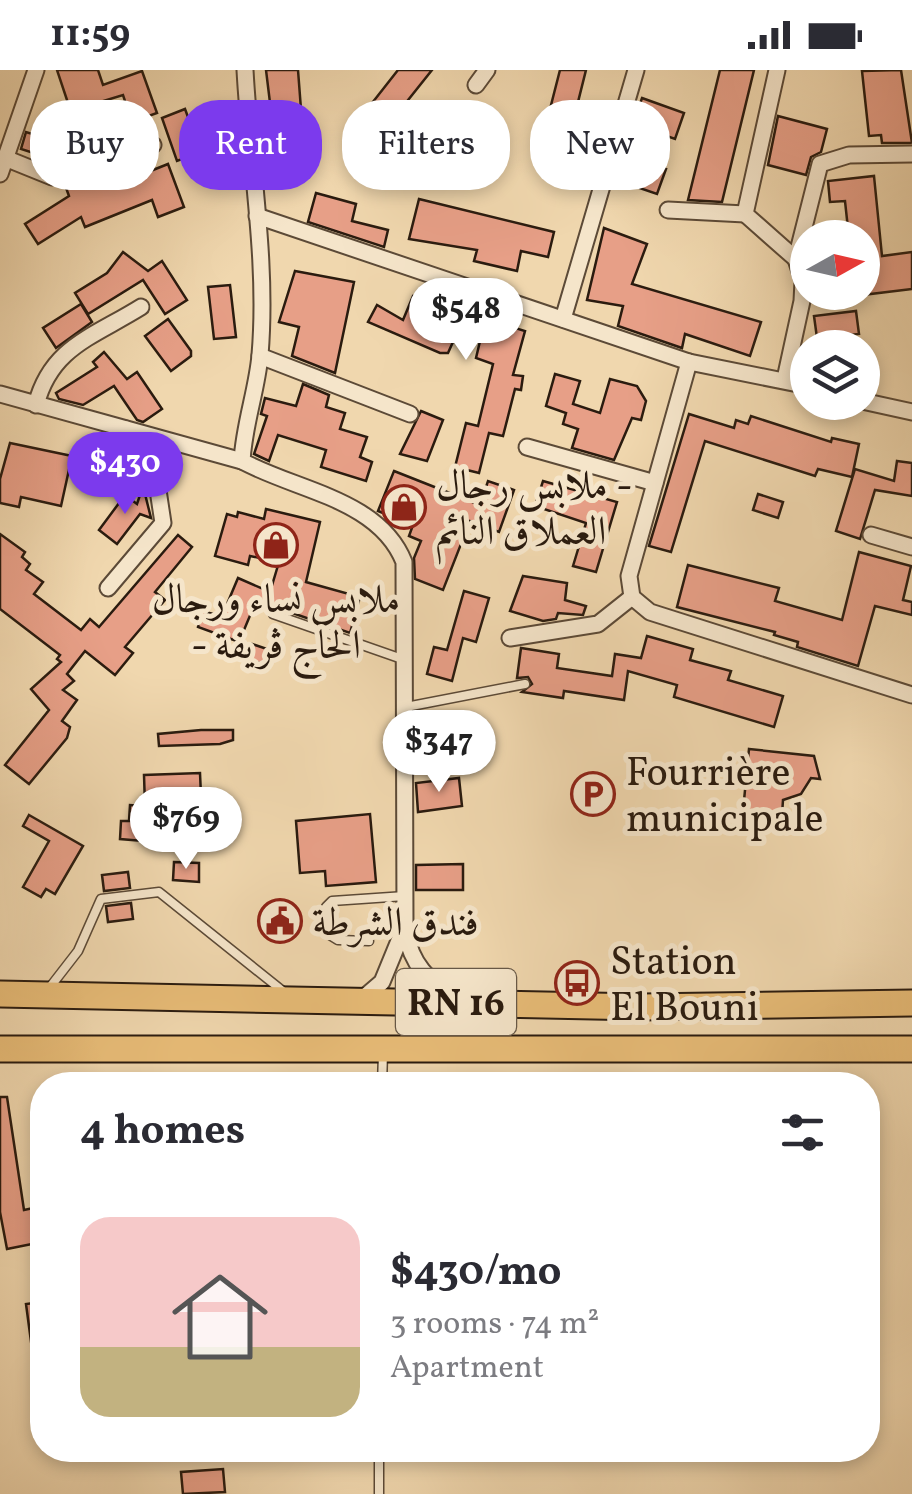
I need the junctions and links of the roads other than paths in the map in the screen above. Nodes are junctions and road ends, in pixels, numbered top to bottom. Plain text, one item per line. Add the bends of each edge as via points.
1 (36, 70) edge
2 (245, 70) edge
3 (487, 70) edge
4 (636, 70) edge
5 (777, 70) edge
6 (476, 85) dead end
7 (912, 154) edge
8 (3, 166) edge
9 (30, 172) edge
10 (668, 210) dead end
11 (745, 214) junction
12 (258, 216) junction
13 (806, 220) edge
14 (790, 254) edge
15 (141, 307) dead end
16 (800, 310) edge
17 (563, 320) junction
18 (260, 356) junction
19 (689, 362) junction
20 (785, 379) junction
21 (790, 381) edge
22 (0, 395) edge
23 (36, 405) junction
24 (880, 405) edge
25 (912, 412) edge
26 (410, 414) dead end
27 (126, 429) junction
28 (527, 447) dead end
29 (242, 461) junction
30 (655, 483) junction
31 (871, 535) dead end
32 (912, 548) edge
33 (108, 588) dead end
34 (632, 597) junction
35 (272, 614) dead end
36 (510, 638) dead end
37 (404, 660) junction
38 (525, 684) dead end
39 (912, 695) edge
40 (404, 707) junction
41 (405, 896) junction
42 (405, 926) junction
43 (369, 941) dead end
44 (0, 994) edge
45 (45, 994) junction
46 (291, 998) junction
47 (361, 1000) junction
48 (460, 1002) junction
49 (912, 1003) edge
50 (383, 1048) junction
51 (0, 1049) edge
52 (912, 1049) edge
53 (382, 1072) edge
54 (379, 1462) edge
55 (379, 1494) edge

1 - 8 street
2 - 12 street
3 - 6 street
4 - 17 street
5 - 11 street
7 - 13 street via 849,155 820,164
8 - 9 street
10 - 11 street
11 - 14 street
12 - 17 street
12 - 18 street
15 - 23 street via 58,358
16 - 20 street
17 - 19 street
18 - 26 street
18 - 29 street
19 - 20 street
19 - 30 street
20 - 21 street
22 - 23 street
23 - 27 street
24 - 25 street
27 - 29 street
27 - 33 street via 158,490 163,523
28 - 30 street
29 - 37 street via 373,517 395,538 404,562
30 - 34 street via 629,576
31 - 32 street
34 - 36 street via 598,624
34 - 39 street via 650,612
35 - 37 lane
37 - 40 street
38 - 40 lane
40 - 41 street
41 - 42 street
41 - 43 lane via 332,901 326,907 324,932 331,938
42 - 47 street via 382,982
42 - 48 street via 420,974
44 - 45 highway, RN 16
45 - 46 highway, RN 16
45 - 46 lane via 78,951 101,899 159,892
46 - 47 highway, RN 16
47 - 48 highway, RN 16
48 - 49 highway, RN 16
50 - 51 highway, RN 16
50 - 52 highway, RN 16
50 - 53 lane
54 - 55 lane

